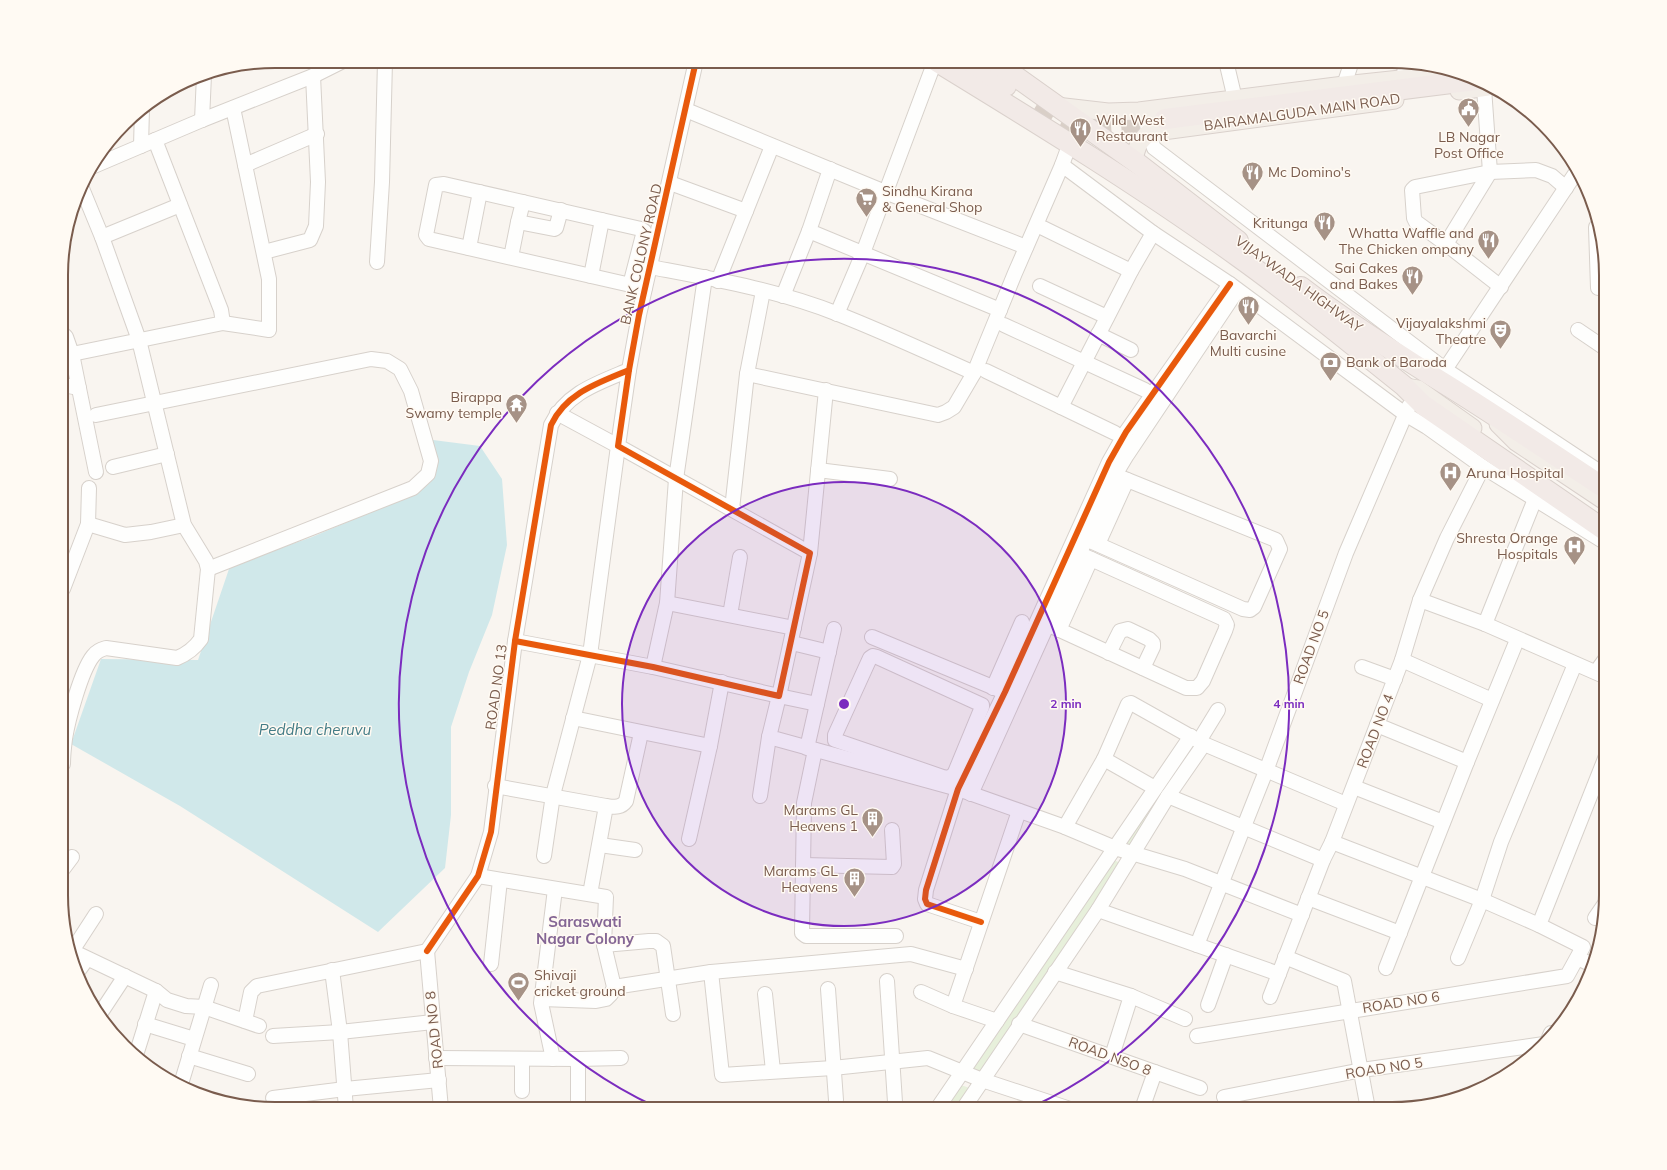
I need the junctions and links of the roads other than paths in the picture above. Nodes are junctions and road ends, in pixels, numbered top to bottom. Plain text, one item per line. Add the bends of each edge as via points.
1 (329, 68) edge
2 (385, 68) edge
3 (695, 68) edge
4 (932, 68) edge
5 (947, 68) edge
6 (980, 68) edge
7 (1004, 68) edge
8 (1228, 68) edge
9 (1350, 68) edge
10 (1404, 70) edge
11 (1424, 71) edge
12 (313, 76) junction
13 (204, 81) edge
14 (1344, 85) junction
15 (1475, 86) edge
16 (1476, 86) edge
17 (1482, 88) edge
18 (1235, 99) junction
19 (1036, 106) tunnel mouth
20 (1056, 106) junction
21 (233, 108) junction
22 (686, 110) junction
23 (1146, 111) junction
24 (142, 116) edge
25 (1165, 119) tunnel mouth
26 (202, 120) junction
27 (1148, 133) junction
28 (317, 134) junction
29 (155, 140) junction
30 (141, 146) junction
31 (772, 146) junction
32 (1077, 147) junction
33 (1133, 160) junction
34 (101, 163) edge
35 (245, 165) junction
36 (1062, 166) junction
37 (830, 170) junction
38 (1490, 172) junction
39 (1574, 176) edge
40 (670, 184) junction
41 (1566, 188) junction
42 (480, 192) junction
43 (885, 192) junction
44 (85, 195) edge
45 (523, 202) junction
46 (180, 205) junction
47 (561, 210) junction
48 (746, 211) junction
49 (602, 220) junction
50 (518, 222) junction
51 (1043, 228) dead end
52 (809, 231) junction
53 (1153, 232) junction
54 (102, 237) junction
55 (1446, 244) junction
56 (1597, 245) edge
57 (1026, 247) junction
58 (469, 248) junction
59 (264, 252) junction
60 (863, 252) junction
61 (510, 257) junction
62 (377, 262) dead end
63 (650, 266) junction
64 (1131, 270) junction
65 (591, 276) junction
66 (712, 279) junction
67 (630, 285) junction
68 (1040, 286) dead end
69 (1234, 287) junction
70 (1501, 287) junction
71 (645, 288) junction
72 (1598, 288) dead end
73 (763, 291) junction
74 (783, 296) junction
75 (1000, 310) junction
76 (837, 314) junction
77 (1107, 317) junction
78 (223, 323) junction
79 (1004, 325) dead end
80 (1578, 330) dead end
81 (1098, 334) junction
82 (139, 340) junction
83 (68, 343) edge
84 (1599, 344) edge
85 (1131, 350) dead end
86 (72, 354) junction
87 (1085, 361) junction
88 (629, 370) junction
89 (980, 372) junction
90 (747, 374) junction
91 (1442, 374) junction
92 (68, 386) edge
93 (79, 388) junction
94 (826, 390) junction
95 (1145, 390) dead end
96 (1411, 400) junction
97 (154, 402) junction
98 (1061, 407) junction
99 (1484, 410) junction
100 (557, 413) junction
101 (96, 415) dead end
102 (1427, 427) joint
103 (1115, 433) dead end
104 (618, 446) junction
105 (167, 454) junction
106 (1120, 455) junction
107 (113, 467) dead end
108 (1484, 467) junction
109 (818, 470) junction
110 (96, 472) dead end
111 (1599, 472) edge
112 (1121, 478) junction
113 (676, 479) junction
114 (890, 479) dead end
115 (1599, 484) edge
116 (89, 488) dead end
117 (1599, 497) edge
118 (1535, 499) junction
119 (732, 509) junction
120 (1599, 517) edge
121 (88, 524) junction
122 (184, 526) junction
123 (1599, 526) edge
124 (1087, 539) junction
125 (1599, 539) edge
126 (810, 553) junction
127 (1086, 556) junction
128 (740, 557) dead end
129 (208, 568) junction
130 (68, 576) edge
131 (1420, 600) junction
132 (667, 602) junction
133 (730, 614) junction
134 (1022, 622) dead end
135 (1485, 624) junction
136 (1049, 625) junction
137 (794, 628) junction
138 (834, 629) dead end
139 (872, 637) dead end
140 (1518, 640) junction
141 (514, 641) junction
142 (792, 643) junction
143 (829, 652) junction
144 (1109, 653) junction
145 (590, 655) junction
146 (1402, 660) junction
147 (1575, 664) junction
148 (653, 667) junction
149 (1362, 667) dead end
150 (1143, 668) junction
151 (1599, 673) edge
152 (1395, 679) junction
153 (722, 682) junction
154 (1004, 692) junction
155 (779, 696) junction
156 (1492, 700) junction
157 (817, 704) junction
158 (1218, 710) dead end
159 (573, 718) junction
160 (68, 725) edge
161 (1377, 725) junction
162 (641, 733) junction
163 (769, 737) junction
164 (1198, 740) junction
165 (710, 746) junction
166 (811, 749) junction
167 (1104, 759) junction
168 (1467, 762) junction
169 (966, 768) junction
170 (1266, 771) junction
171 (1599, 774) edge
172 (495, 786) junction
173 (1354, 787) junction
174 (1155, 788) junction
175 (964, 791) junction
176 (553, 795) junction
177 (760, 796) dead end
178 (1168, 796) junction
179 (1346, 804) junction
180 (606, 806) junction
181 (1019, 811) junction
182 (1444, 822) junction
183 (1065, 827) junction
184 (1243, 828) junction
185 (892, 830) dead end
186 (689, 839) dead end
187 (1332, 842) junction
188 (600, 845) junction
189 (1116, 848) junction
190 (635, 850) dead end
191 (1132, 853) junction
192 (544, 856) dead end
193 (72, 857) dead end
194 (1322, 860) junction
195 (68, 862) edge
196 (803, 865) junction
197 (478, 876) junction
198 (1421, 878) junction
199 (500, 880) junction
200 (1221, 884) junction
201 (555, 889) junction
202 (590, 894) junction
203 (1308, 898) junction
204 (1482, 900) junction
205 (1098, 910) junction
206 (1598, 913) edge
207 (96, 914) dead end
208 (1302, 915) junction
209 (1595, 918) dead end
210 (981, 922) junction
211 (1540, 925) junction
212 (1400, 933) junction
213 (896, 936) dead end
214 (604, 945) junction
215 (1197, 945) junction
216 (75, 947) edge
217 (427, 951) junction
218 (1226, 955) junction
219 (1285, 957) junction
220 (1458, 958) dead end
221 (1578, 958) junction
222 (1588, 963) edge
223 (83, 964) edge
224 (491, 964) dead end
225 (1386, 968) dead end
226 (966, 969) junction
227 (332, 970) junction
228 (711, 972) junction
229 (1055, 972) junction
230 (1279, 974) junction
231 (126, 976) junction
232 (667, 978) junction
233 (887, 981) dead end
234 (211, 985) dead end
235 (614, 986) junction
236 (828, 989) dead end
237 (156, 991) junction
238 (920, 992) dead end
239 (765, 994) dead end
240 (1131, 996) junction
241 (1270, 997) dead end
242 (542, 999) junction
243 (1208, 1005) dead end
244 (953, 1006) junction
245 (204, 1007) junction
246 (103, 1010) edge
247 (1350, 1010) junction
248 (673, 1014) dead end
249 (1185, 1019) dead end
250 (244, 1021) junction
251 (997, 1021) junction
252 (432, 1022) junction
253 (145, 1024) junction
254 (1020, 1024) junction
255 (259, 1026) dead end
256 (340, 1032) junction
257 (273, 1036) dead end
258 (1197, 1036) dead end
259 (194, 1039) junction
260 (1534, 1045) edge
261 (137, 1050) edge
262 (189, 1056) junction
263 (1112, 1056) junction
264 (436, 1058) junction
265 (621, 1058) dead end
266 (522, 1059) junction
267 (553, 1059) junction
268 (578, 1059) junction
269 (893, 1062) junction
270 (833, 1068) junction
271 (1362, 1070) junction
272 (773, 1071) junction
273 (963, 1071) junction
274 (1156, 1072) junction
275 (248, 1074) dead end
276 (182, 1080) edge
277 (439, 1080) junction
278 (982, 1080) junction
279 (1200, 1088) dead end
280 (345, 1089) junction
281 (522, 1091) dead end
282 (1224, 1097) dead end
283 (273, 1098) dead end
284 (836, 1100) dead end
285 (346, 1102) edge
286 (441, 1102) edge
287 (578, 1102) dead end
288 (895, 1102) dead end
289 (942, 1102) edge
290 (968, 1102) edge
291 (1049, 1102) edge
292 (1145, 1102) edge
293 (1367, 1102) edge

1 - 12 street
2 - 62 street
3 - 22 street, BANK COLONY ROAD
4 - 43 street
5 - 32 highway, VIJAYWADA HIGHWAY
6 - 19 highway
7 - 20 highway, VIJAYWADA HIGHWAY
8 - 18 street
9 - 14 street
10 - 11 main road
10 - 14 main road
12 - 21 street
12 - 28 street
13 - 26 street
14 - 18 main road
15 - 25 highway
16 - 27 main road, BAIRAMALGUDA MAIN ROAD
17 - 38 street
18 - 23 main road
20 - 23 main road via 1108,112
20 - 33 highway, VIJAYWADA HIGHWAY
21 - 26 street
21 - 35 street
22 - 31 street
22 - 40 street, BANK COLONY ROAD
23 - 27 street
24 - 30 street
26 - 29 street
27 - 33 main road via 1139,143
27 - 91 street via 1154,148
28 - 35 street
28 - 59 street via 316,226 310,240
29 - 30 street
29 - 46 street
30 - 34 street
31 - 37 street
31 - 48 street
32 - 36 street
32 - 96 highway, VIJAYWADA HIGHWAY via 1273,282
33 - 91 highway, VIJAYWADA HIGHWAY via 1325,305
35 - 59 street
36 - 53 street
36 - 57 street
37 - 43 street
37 - 52 street
38 - 41 street via 1536,170 1552,176
38 - 55 street
38 - 55 street via 1415,187 1412,190 1416,222
39 - 41 street
40 - 48 street
40 - 63 street, BANK COLONY ROAD
41 - 70 street
42 - 45 street
42 - 58 street
42 - 58 street via 444,184 436,185 426,235 429,239
43 - 57 street
43 - 60 street
44 - 54 street
45 - 47 street
45 - 50 street
46 - 54 street
46 - 78 street via 221,310
47 - 49 street
47 - 50 street via 554,229
48 - 66 street
49 - 65 street
49 - 67 street via 644,231
50 - 61 street
51 - 64 street
52 - 60 street
52 - 74 street
53 - 64 street
53 - 69 street
54 - 82 street
55 - 70 street
56 - 72 street
57 - 75 street
58 - 61 street
59 - 78 street via 270,279 269,330
60 - 75 street
60 - 76 street
61 - 65 street
63 - 66 street
63 - 71 street, BANK COLONY ROAD
64 - 77 street
65 - 67 street
66 - 73 street
66 - 113 street
67 - 71 street
68 - 77 street
69 - 96 street
69 - 106 street
70 - 91 street
71 - 88 street, BANK COLONY ROAD
73 - 74 street
73 - 90 street
74 - 76 street
75 - 89 street
76 - 89 street
77 - 81 street
78 - 82 street
79 - 87 street
80 - 84 street
81 - 85 street
81 - 87 street
82 - 86 street
82 - 97 street
83 - 86 street
86 - 93 street
87 - 95 street
87 - 98 street
88 - 100 street via 590,387 571,399
88 - 104 street, BANK COLONY ROAD
89 - 94 street via 954,407 938,415
89 - 98 street
90 - 94 street
90 - 119 street
91 - 99 highway, VIJAYWADA HIGHWAY
91 - 111 street
92 - 93 street
93 - 110 street
94 - 109 street
96 - 102 highway
96 - 120 main road, VIJAYWADA HIGHWAY via 1418,389
96 - 123 highway
96 - 170 street, ROAD NO 5 via 1346,553
97 - 101 street
97 - 105 street
97 - 129 street via 371,359 387,361 400,369 411,391 431,461 428,474 421,483 414,488
98 - 103 street
99 - 115 highway
99 - 117 main road, VIJAYWADA HIGHWAY via 1516,442
100 - 104 street
100 - 141 street, ROAD NO 13 via 551,425
102 - 108 street
104 - 113 street
104 - 145 street, BANK COLONY ROAD
105 - 107 street
105 - 122 street
106 - 112 street
106 - 124 street via 1108,462
108 - 118 street
108 - 131 street, ROAD NO 4 via 1447,538
109 - 114 street
109 - 126 street
112 - 124 street
112 - 124 street via 1276,540 1280,549 1254,607 1250,610 1243,609
113 - 119 street
113 - 132 street
116 - 121 street
118 - 125 street
118 - 135 street
119 - 126 street
121 - 122 street via 126,535
121 - 130 street
122 - 129 street
124 - 127 street
124 - 136 street
126 - 137 street
127 - 136 street
127 - 150 street via 1224,619 1226,625 1203,681 1197,688 1186,688
128 - 133 street
129 - 160 street via 201,639 196,646 177,658 106,648 99,650 92,657 80,684
131 - 135 street
131 - 146 street, ROAD NO 4
132 - 133 street
132 - 148 street
133 - 137 street
134 - 154 street
135 - 140 street
136 - 144 street
136 - 154 street
137 - 142 street
138 - 143 street
139 - 154 street
140 - 147 street
140 - 156 street
141 - 145 street
141 - 172 street, ROAD NO 13
142 - 143 street
142 - 155 street
143 - 157 street
144 - 150 street
144 - 150 street via 1120,631 1128,628 1153,642
145 - 148 street
145 - 159 street, BANK COLONY ROAD
146 - 152 street, ROAD NO 4
146 - 156 street
147 - 151 street
147 - 204 street via 1501,842
148 - 153 street
149 - 152 street
152 - 161 street, ROAD NO 4
153 - 155 street
153 - 165 street
154 - 169 street
155 - 157 street
155 - 163 street
156 - 168 street
157 - 166 street
158 - 164 street
159 - 162 street
159 - 176 street, BANK COLONY ROAD
161 - 168 street
161 - 173 street, ROAD NO 4
162 - 165 street
162 - 180 street via 626,801 623,806 616,808
163 - 166 street
163 - 177 street
164 - 167 street via 1130,703
164 - 170 street
164 - 174 street
164 - 178 street
165 - 186 street
166 - 175 street
166 - 196 street via 804,803
167 - 174 street
167 - 183 street
168 - 182 street
169 - 169 street via 946,778 835,740 870,658 877,657 982,705
169 - 175 street
170 - 179 street
170 - 184 street, ROAD NO 5
171 - 211 street
172 - 176 street
172 - 197 street, ROAD NO 13 via 491,832
173 - 179 street, ROAD NO 4
173 - 182 street
174 - 189 street
175 - 181 street
175 - 210 street via 926,890 925,899 927,904
176 - 180 street
176 - 192 street, BANK COLONY ROAD
178 - 184 street
178 - 191 street
179 - 187 street, ROAD NO 4
180 - 188 street
181 - 183 street
181 - 210 street
182 - 198 street
183 - 189 street
184 - 194 street
184 - 200 street, ROAD NO 5
185 - 196 street via 892,867
187 - 194 street, ROAD NO 4
187 - 198 street
188 - 190 street
188 - 202 street
189 - 191 street
189 - 251 street
191 - 200 street via 1185,869
191 - 205 street
193 - 195 street
194 - 203 street, ROAD NO 4
196 - 213 street via 803,935
197 - 199 street
197 - 217 street, ROAD NO 13
198 - 204 street
198 - 212 street
199 - 201 street
199 - 224 street
200 - 208 street
200 - 215 street, ROAD NO 5
201 - 202 street
201 - 242 street
202 - 214 street via 606,897
203 - 208 street, ROAD NO 4
203 - 212 street
204 - 211 street
204 - 220 street
205 - 215 street
205 - 229 street
206 - 209 street
207 - 216 street
208 - 219 street, ROAD NO 4
210 - 226 street
211 - 221 street via 1583,947
212 - 225 street
214 - 232 street via 656,941 663,946 665,952
214 - 235 street
215 - 218 street
217 - 227 street
217 - 252 street, ROAD NO 8
218 - 230 street
218 - 243 street
219 - 230 street, ROAD NO 4
219 - 247 street via 1344,981
221 - 222 street
221 - 247 street, ROAD NO 6 via 1567,976
223 - 231 street
226 - 228 street via 911,954
226 - 244 street
227 - 250 street via 254,988
227 - 256 street
228 - 232 street
228 - 272 street via 722,1075
229 - 240 street
229 - 254 street
230 - 241 street, ROAD NO 4
231 - 237 street
231 - 246 street
232 - 235 street
232 - 248 street
233 - 269 street
234 - 245 street
235 - 242 street via 606,999 596,1001
236 - 270 street
237 - 245 street via 167,1000 186,1006
237 - 253 street
238 - 244 street
239 - 272 street
240 - 249 street
240 - 263 street
242 - 267 street
244 - 251 street
245 - 250 street
245 - 259 street
247 - 258 street, ROAD NO 6
247 - 271 street
250 - 255 street
251 - 273 street
252 - 256 street
252 - 264 street, ROAD NO 8
253 - 259 street
253 - 261 street
254 - 263 street, ROAD NSO 8
254 - 278 street
256 - 257 street
256 - 280 street
259 - 262 street
260 - 271 street, ROAD NO 5
262 - 275 street
262 - 276 street
263 - 274 street, ROAD NSO 8
264 - 266 street
264 - 277 street, ROAD NO 8
265 - 268 street
266 - 267 street
266 - 281 street
267 - 268 street
268 - 287 street
269 - 270 street
269 - 273 street via 928,1058
269 - 288 street
270 - 272 street
270 - 284 street
271 - 282 street, ROAD NO 5
271 - 293 street
273 - 278 street
273 - 289 street
274 - 279 street, ROAD NSO 8
274 - 292 street
277 - 280 street
277 - 286 street, ROAD NO 8
278 - 290 street
278 - 291 street
280 - 283 street
280 - 285 street

